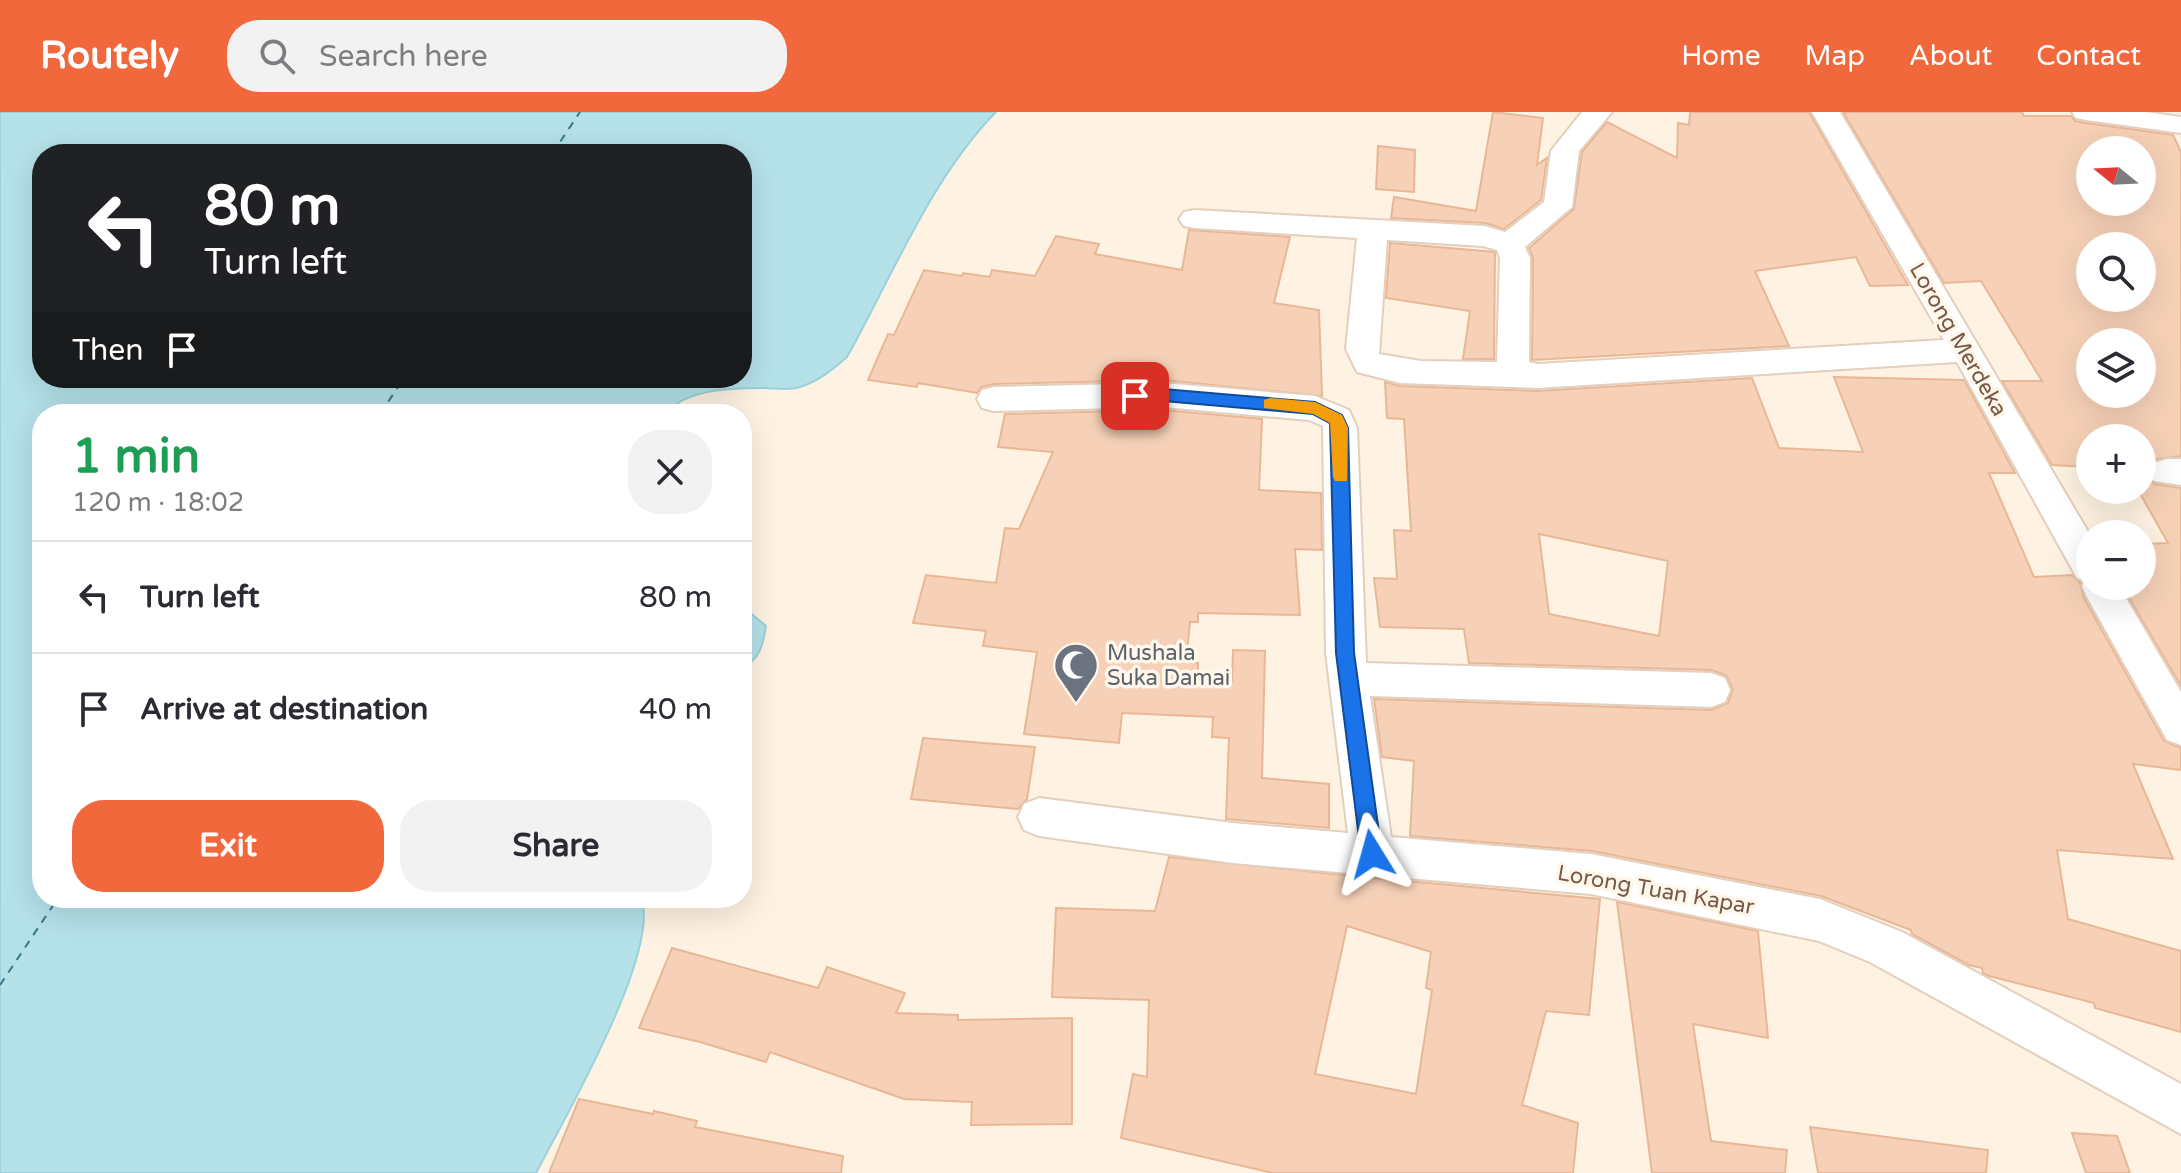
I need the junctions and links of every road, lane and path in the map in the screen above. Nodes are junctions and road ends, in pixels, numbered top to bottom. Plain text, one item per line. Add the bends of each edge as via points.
1 (1598, 112) edge
2 (1826, 112) edge
3 (2086, 112) edge
4 (2181, 125) edge
5 (1194, 219) dead end
6 (1373, 228) junction
7 (1509, 244) junction
8 (1966, 350) junction
9 (1527, 374) junction
10 (994, 399) dead end
11 (2076, 543) edge
12 (2108, 600) edge
13 (1348, 679) junction
14 (1711, 690) dead end
15 (2181, 728) edge
16 (1039, 817) dead end
17 (1372, 854) junction
18 (2181, 1110) edge

1 - 7 street via 1563,156 1557,207
2 - 8 street, Lorong Merdeka
3 - 4 street
5 - 6 street
6 - 7 street via 1485,236
6 - 9 street via 1362,349 1369,364 1405,371
7 - 9 street via 1515,258 1513,362
8 - 9 street
8 - 11 street, Lorong Merdeka
10 - 13 street via 1163,395 1315,408 1337,419
12 - 15 street
13 - 14 street
13 - 17 street
16 - 17 street, Lorong Tuan Kapar via 1233,843
17 - 18 street, Lorong Tuan Kapar via 1591,874 1820,920 1886,947

